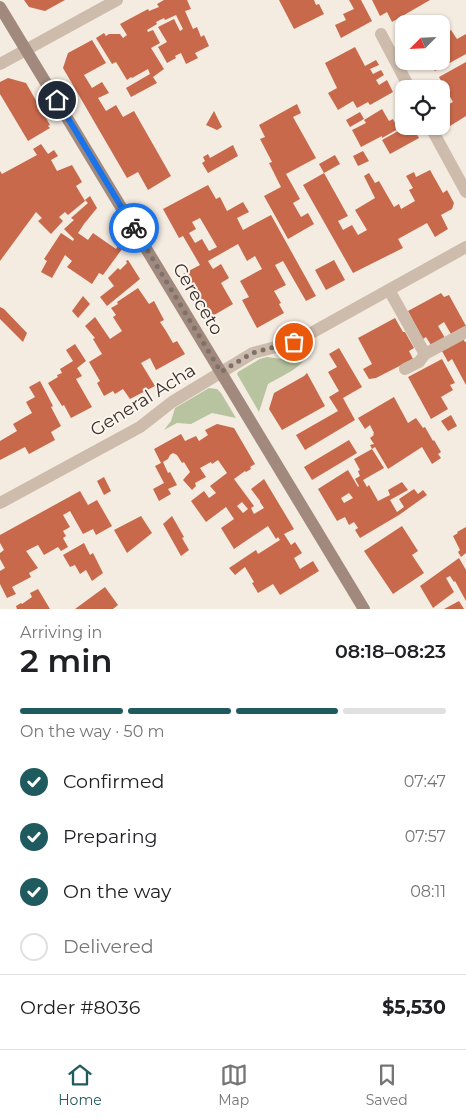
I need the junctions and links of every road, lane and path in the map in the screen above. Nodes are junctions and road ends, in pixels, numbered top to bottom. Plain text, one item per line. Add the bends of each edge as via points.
1 (117, 0) edge
2 (0, 7) edge
3 (381, 34) dead end
4 (26, 50) junction
5 (0, 64) edge
6 (405, 80) edge
7 (435, 135) edge
8 (466, 192) edge
9 (466, 247) edge
10 (389, 290) junction
11 (466, 332) edge
12 (425, 354) junction
13 (405, 369) dead end
14 (221, 372) junction
15 (0, 503) edge
16 (364, 609) edge

1 - 4 street
2 - 4 main road, Cereceto
3 - 6 street
4 - 5 street
4 - 14 main road, Cereceto
7 - 8 street
9 - 10 street, General Acha
10 - 12 street
10 - 14 street, General Acha via 294,342 252,353
11 - 12 street
12 - 13 street via 419,362
14 - 15 street, General Acha via 172,402 140,427
14 - 16 main road, Cereceto

